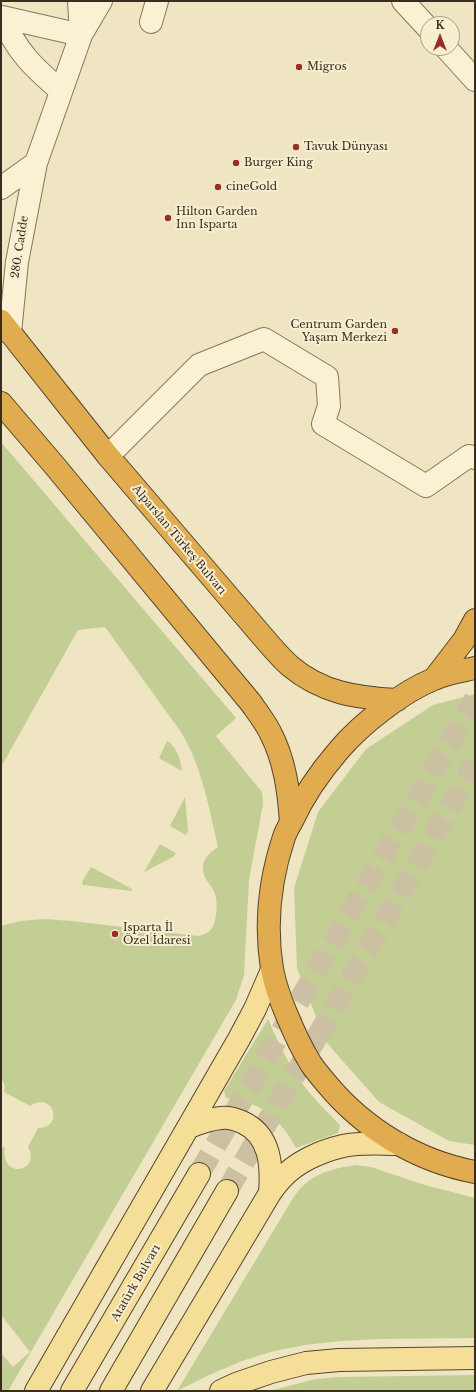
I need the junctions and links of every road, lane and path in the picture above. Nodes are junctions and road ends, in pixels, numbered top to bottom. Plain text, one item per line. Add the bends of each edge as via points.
1 (79, 1) edge
2 (101, 1) edge
3 (157, 1) edge
4 (403, 1) edge
5 (4, 12) edge
6 (420, 19) edge
7 (151, 22) dead end
8 (81, 35) junction
9 (453, 56) edge
10 (475, 80) edge
11 (61, 91) junction
12 (36, 163) junction
13 (1, 188) edge
14 (6, 327) edge
15 (1, 403) edge
16 (108, 456) junction
17 (475, 458) edge
18 (475, 620) edge
19 (475, 668) edge
20 (434, 678) junction
21 (397, 700) junction
22 (291, 823) junction
23 (272, 970) junction
24 (189, 1127) junction
25 (399, 1144) junction
26 (475, 1172) edge
27 (199, 1174) tunnel mouth
28 (227, 1191) tunnel mouth
29 (270, 1193) junction
30 (475, 1358) edge
31 (36, 1391) edge
32 (72, 1391) edge
33 (111, 1391) edge
34 (152, 1391) edge
35 (221, 1391) edge

1 - 8 street, 280. Cadde
2 - 8 street, 280. Cadde
3 - 7 street
4 - 6 street
5 - 8 street
5 - 11 street via 15,44 25,58
8 - 11 street, 280. Cadde
9 - 10 street
11 - 12 street, 280. Cadde
12 - 13 street
12 - 14 street, 280. Cadde
14 - 16 highway, Alparslan Türkeş Bulvarı
15 - 22 highway via 264,721 281,760
16 - 17 street via 199,365 264,339 327,376 329,406 323,424 426,486 469,456
16 - 21 highway, Alparslan Türkeş Bulvarı via 290,666 334,691 368,699
18 - 20 highway via 464,640
19 - 20 highway
20 - 21 highway
21 - 22 highway via 376,715 333,756 302,801
22 - 23 highway via 284,835 274,875 269,911
23 - 24 main road via 255,1009
23 - 25 highway via 292,1030 311,1064 337,1095 365,1122
24 - 29 main road via 208,1120 235,1119 259,1133 270,1158
24 - 31 main road
25 - 26 highway via 435,1161
25 - 29 main road via 344,1146 324,1152 293,1168 280,1179
27 - 32 main road, Atatürk Bulvarı
28 - 33 main road
29 - 34 main road
30 - 35 main road via 339,1360 306,1363 271,1372

